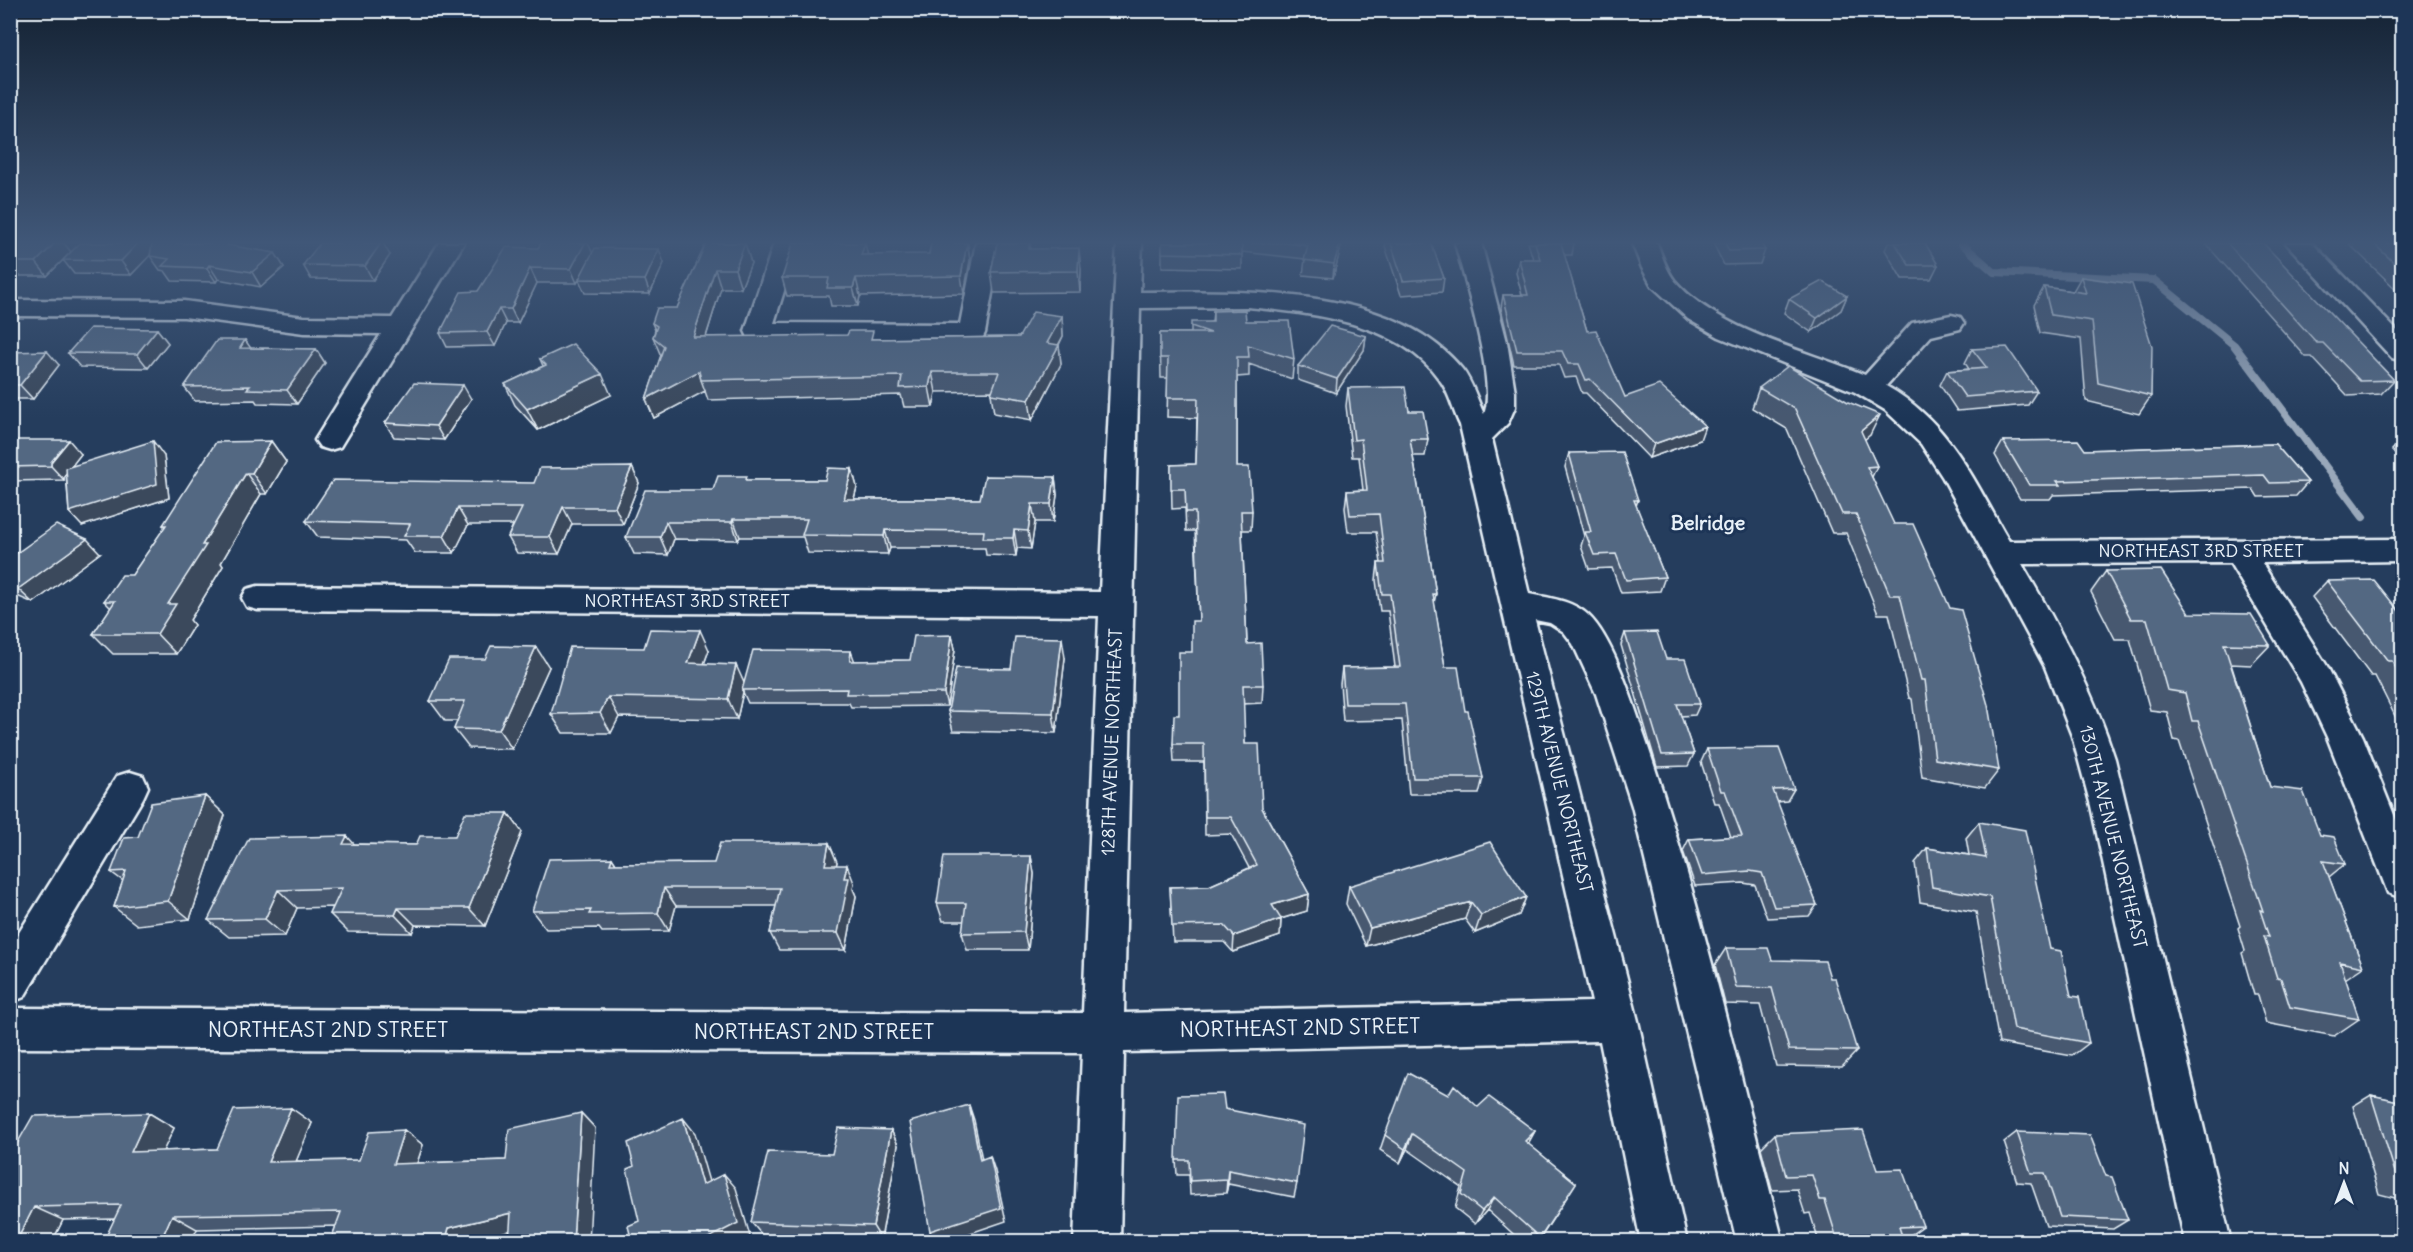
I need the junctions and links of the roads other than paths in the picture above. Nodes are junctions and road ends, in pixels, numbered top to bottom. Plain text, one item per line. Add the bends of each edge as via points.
1 (414, 301) edge
2 (767, 301) edge
3 (978, 301) edge
4 (1128, 301) edge
5 (1272, 301) edge
6 (1483, 301) edge
7 (1684, 301) edge
8 (2355, 301) edge
9 (10, 308) edge
10 (1951, 323) dead end
11 (398, 326) junction
12 (2403, 351) edge
13 (1869, 388) junction
14 (1477, 436) junction
15 (330, 440) dead end
16 (2403, 550) edge
17 (2239, 551) junction
18 (1999, 553) junction
19 (258, 598) dead end
20 (1116, 604) junction
21 (1515, 604) junction
22 (130, 787) dead end
23 (2403, 881) edge
24 (10, 984) edge
25 (1617, 1021) junction
26 (10, 1028) edge
27 (1103, 1033) junction
28 (1097, 1242) edge
29 (1664, 1242) edge
30 (1760, 1242) edge
31 (2208, 1242) edge

1 - 11 street
2 - 3 street via 758,331 972,333
4 - 20 street, 128TH AVENUE NORTHEAST
5 - 14 street, 129TH AVENUE NORTHEAST via 1354,315 1417,341 1452,375
6 - 14 street via 1493,342 1501,406 1494,423
7 - 13 street, 130TH AVENUE NORTHEAST via 1753,342
8 - 12 street
9 - 11 street via 184,309 304,325
10 - 13 street via 1922,329
11 - 15 street
13 - 18 street, 130TH AVENUE NORTHEAST via 1922,426
14 - 21 street, 129TH AVENUE NORTHEAST
16 - 17 street, NORTHEAST 3RD STREET
17 - 18 street, NORTHEAST 3RD STREET
17 - 23 street via 2315,676 2345,737
18 - 31 street, 130TH AVENUE NORTHEAST via 2064,670 2095,751
19 - 20 street, NORTHEAST 3RD STREET
20 - 27 street, 128TH AVENUE NORTHEAST
21 - 25 street, 129TH AVENUE NORTHEAST
21 - 30 street via 1558,612 1576,623 1587,637 1613,694 1650,806
22 - 24 street
25 - 27 street, NORTHEAST 2ND STREET
25 - 29 street, 129TH AVENUE NORTHEAST
26 - 27 street, NORTHEAST 2ND STREET
27 - 28 street, 128TH AVENUE NORTHEAST

